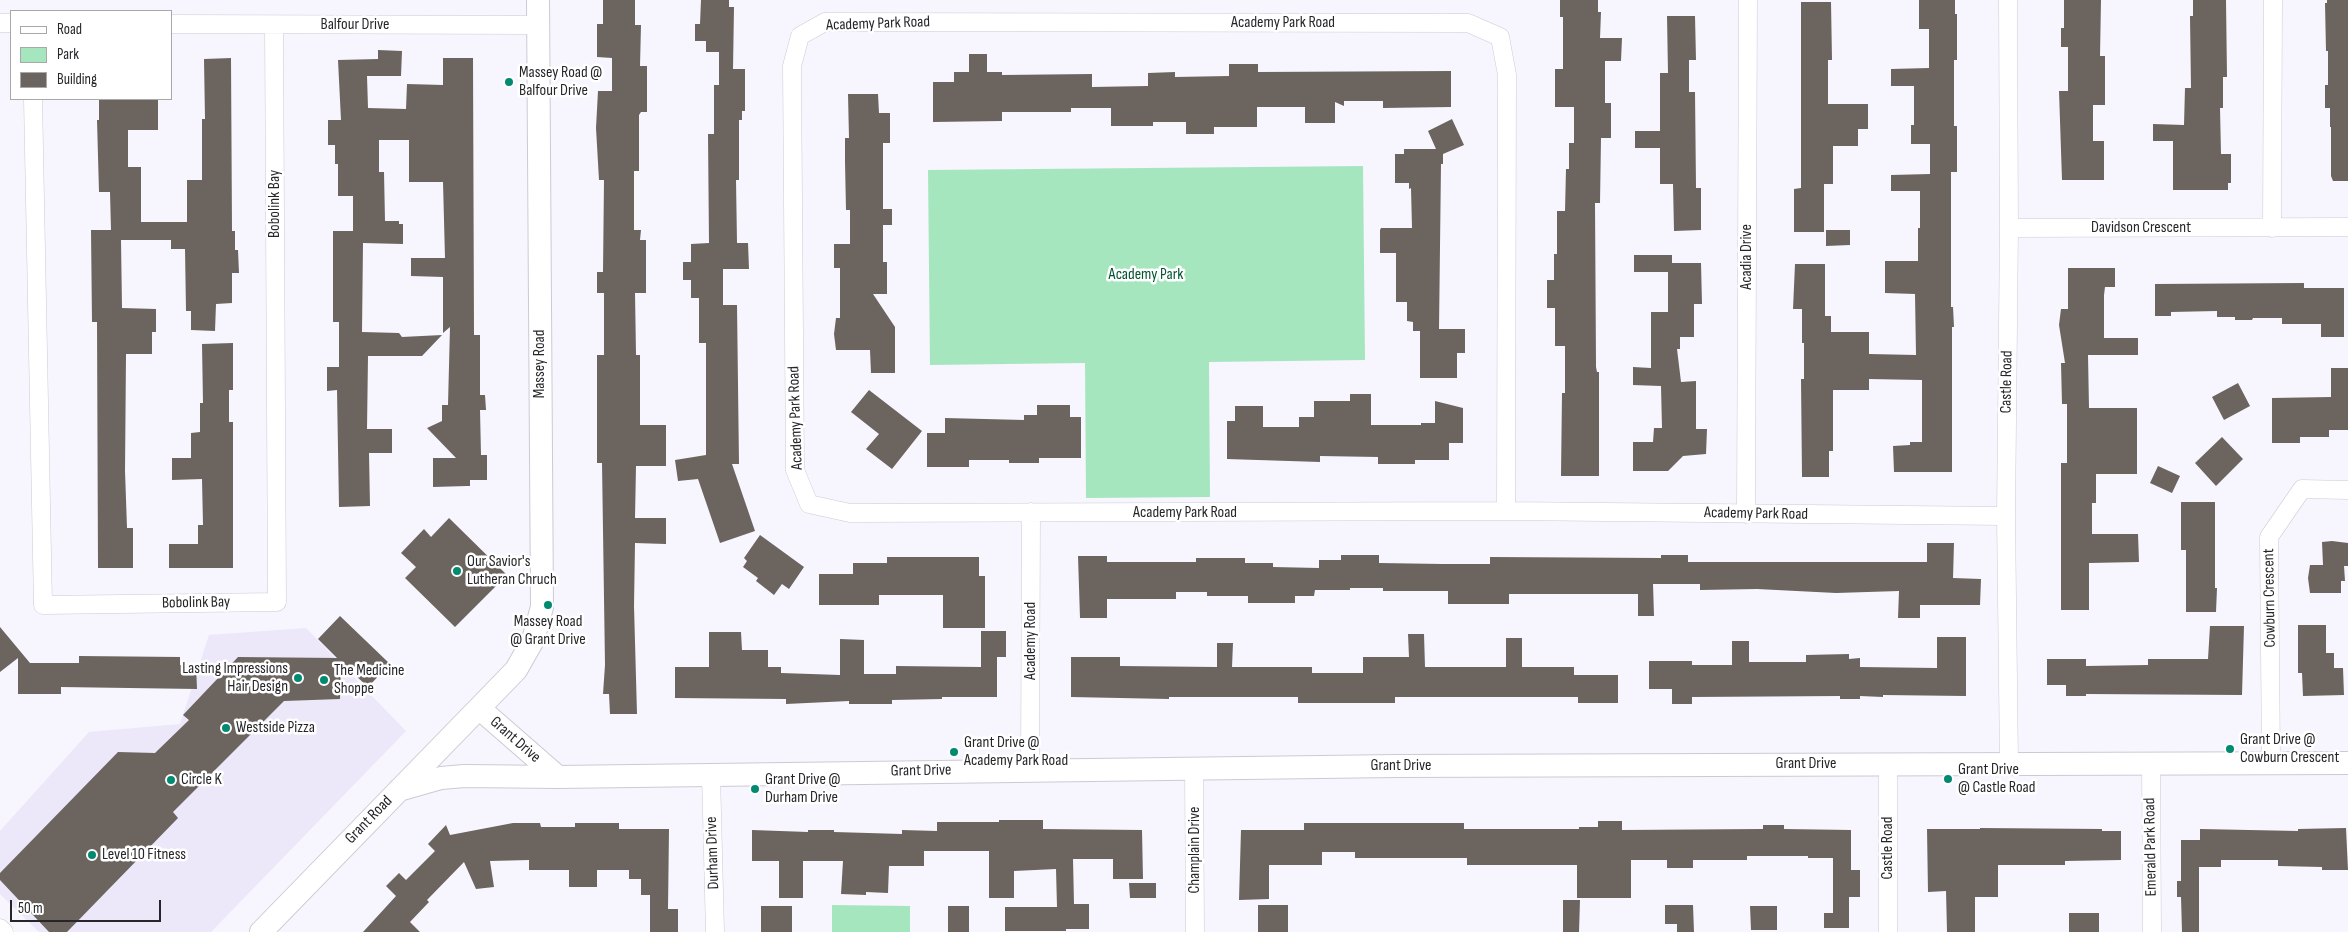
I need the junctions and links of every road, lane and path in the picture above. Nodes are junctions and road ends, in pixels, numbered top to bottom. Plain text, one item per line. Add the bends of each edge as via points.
1 (538, 0) edge
2 (1748, 0) edge
3 (2008, 0) edge
4 (2273, 0) edge
5 (172, 24) edge
6 (274, 25) junction
7 (538, 25) junction
8 (33, 100) edge
9 (2348, 227) edge
10 (2009, 228) junction
11 (2272, 228) junction
12 (2348, 490) edge
13 (1506, 511) junction
14 (1031, 512) junction
15 (1746, 514) junction
16 (2006, 516) junction
17 (480, 709) junction
18 (2150, 762) junction
19 (2271, 763) junction
20 (2348, 763) edge
21 (1888, 764) junction
22 (2009, 764) junction
23 (1194, 767) junction
24 (1030, 769) junction
25 (711, 774) junction
26 (558, 777) junction
27 (398, 790) junction
28 (0, 928) edge
29 (4, 932) edge
30 (260, 932) edge
31 (715, 932) edge
32 (1195, 932) edge
33 (1888, 932) edge
34 (2152, 932) edge

1 - 7 street, Massey Road
2 - 15 street, Acadia Drive
3 - 10 street, Castle Road
4 - 11 street
5 - 6 street, Balfour Drive
6 - 7 street, Balfour Drive
6 - 8 street, Bobolink Bay via 277,602 43,605
7 - 17 street, Massey Road via 542,607 533,640 516,670
9 - 11 street, Davidson Crescent
10 - 11 street, Davidson Crescent
10 - 16 street, Castle Road
12 - 19 street, Cowburn Crescent via 2302,489 2269,537
13 - 14 street, Academy Park Road
13 - 14 street, Academy Park Road via 1507,75 1500,37 1468,23 825,22 800,36 792,66 795,470 798,478 809,504 850,513
13 - 15 street, Academy Park Road
14 - 24 street, Academy Road
15 - 16 street, Academy Park Road
16 - 22 street, Castle Road
17 - 26 street, Grant Drive
17 - 27 street, Grant Road
18 - 19 street, Grant Drive
18 - 22 street, Grant Drive
18 - 34 street, Emerald Park Road
19 - 20 street, Grant Drive
21 - 22 street, Grant Drive
21 - 23 street, Grant Drive
21 - 33 street, Castle Road
23 - 24 street, Grant Drive
23 - 32 street, Champlain Drive
24 - 25 street, Grant Drive
25 - 26 street, Grant Drive
25 - 31 street, Durham Drive
26 - 27 street via 464,776 441,778
27 - 30 street, Grant Road
28 - 29 street

